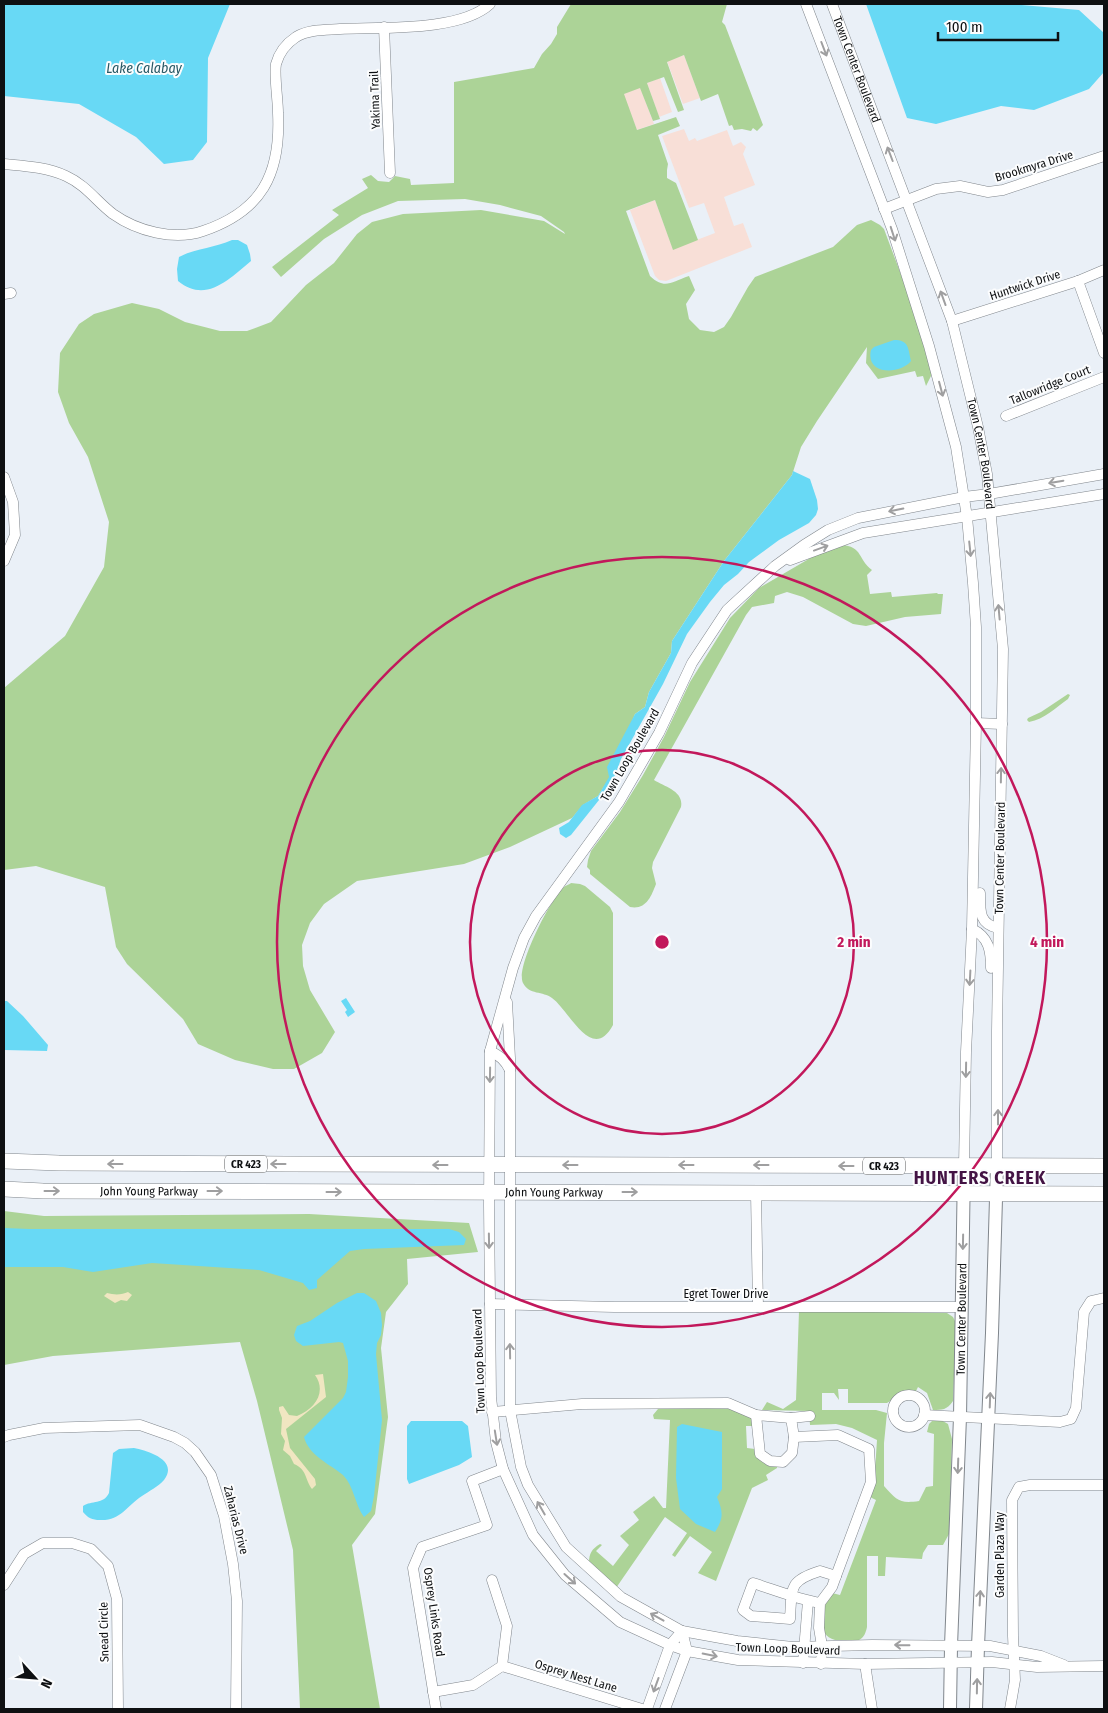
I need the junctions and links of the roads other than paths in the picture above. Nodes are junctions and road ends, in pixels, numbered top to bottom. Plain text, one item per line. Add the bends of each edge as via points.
1 (490, 4) edge
2 (806, 4) edge
3 (832, 4) edge
4 (384, 27) junction
5 (1104, 156) edge
6 (4, 164) edge
7 (390, 173) dead end
8 (907, 200) junction
9 (884, 209) junction
10 (1104, 270) edge
11 (1078, 281) junction
12 (952, 321) junction
13 (1104, 353) edge
14 (1104, 377) edge
15 (1006, 416) dead end
16 (1104, 474) edge
17 (4, 477) edge
18 (989, 494) junction
19 (1104, 494) edge
20 (964, 497) junction
21 (991, 513) junction
22 (966, 516) junction
23 (4, 561) edge
24 (775, 566) junction
25 (976, 723) junction
26 (1002, 724) junction
27 (975, 820) junction
28 (998, 928) junction
29 (972, 929) junction
30 (506, 994) junction
31 (997, 1031) junction
32 (490, 1052) junction
33 (510, 1070) junction
34 (4, 1162) edge
35 (489, 1165) junction
36 (510, 1165) junction
37 (997, 1165) junction
38 (964, 1166) junction
39 (1104, 1166) edge
40 (4, 1189) edge
41 (489, 1192) junction
42 (511, 1192) junction
43 (756, 1193) junction
44 (964, 1194) junction
45 (997, 1194) junction
46 (1104, 1194) edge
47 (1104, 1298) edge
48 (490, 1304) junction
49 (509, 1304) junction
50 (758, 1306) junction
51 (962, 1307) junction
52 (510, 1410) junction
53 (492, 1412) junction
54 (756, 1414) junction
55 (924, 1415) dead end
56 (810, 1416) dead end
57 (960, 1417) junction
58 (791, 1418) junction
59 (989, 1420) junction
60 (4, 1437) edge
61 (794, 1437) junction
62 (503, 1469) junction
63 (1104, 1485) edge
64 (836, 1576) junction
65 (492, 1580) dead end
66 (4, 1585) edge
67 (792, 1596) junction
68 (808, 1601) junction
69 (820, 1603) junction
70 (682, 1631) junction
71 (670, 1645) junction
72 (822, 1646) junction
73 (951, 1646) junction
74 (978, 1646) junction
75 (804, 1647) junction
76 (1014, 1650) junction
77 (687, 1651) junction
78 (977, 1662) junction
79 (803, 1663) junction
80 (951, 1663) junction
81 (822, 1664) junction
82 (865, 1664) junction
83 (1014, 1664) junction
84 (502, 1666) junction
85 (1104, 1666) edge
86 (1067, 1667) junction
87 (433, 1692) junction
88 (118, 1709) edge
89 (236, 1709) edge
90 (436, 1709) edge
91 (642, 1709) edge
92 (647, 1709) edge
93 (665, 1709) edge
94 (872, 1709) edge
95 (950, 1709) edge
96 (976, 1709) edge
97 (1010, 1709) edge

1 - 4 street via 466,17 438,25
2 -> 9 street, Town Center Boulevard
8 -> 3 street, Town Center Boulevard
4 - 6 street via 316,30 297,36 283,48 276,65 279,130 276,158 256,200 226,223 179,235 150,231 112,213 85,188 66,176 40,167
4 - 7 street, Yakima Trail
5 - 8 street, Brookmyra Drive via 1003,190 988,192 960,186 936,188
8 - 9 street, Brookmyra Drive
12 -> 8 street, Town Center Boulevard
9 -> 20 street, Town Center Boulevard via 929,346 956,447
10 - 11 street, Huntwick Drive
11 - 12 street, Huntwick Drive
11 - 13 street
12 - 18 street, Town Center Boulevard via 978,427
14 - 15 street, Tallowridge Court
16 -> 18 street, Town Loop Boulevard
17 - 23 street via 13,502 15,535
18 - 20 street, Town Loop Boulevard
18 - 21 street, Town Center Boulevard
19 - 21 street, Town Loop Boulevard
20 - 22 street, Town Center Boulevard
20 -> 24 street, Town Loop Boulevard via 858,518 828,530
21 - 22 street, Town Loop Boulevard
26 -> 21 street, Town Center Boulevard via 1002,649
24 -> 22 street, Town Loop Boulevard via 862,533
22 -> 25 street, Town Center Boulevard via 976,627
24 - 30 street, Town Loop Boulevard via 727,610 692,663 659,733 619,802 536,916 524,938
25 - 26 street
25 - 27 street, Town Center Boulevard
28 -> 26 street, Town Center Boulevard
27 - 28 street, Town Center Boulevard via 981,845 982,919 989,926
27 - 29 street, Town Center Boulevard
28 - 31 street, Town Center Boulevard
29 - 31 street, Town Center Boulevard via 981,933 988,942 991,956 990,1013
29 -> 38 street, Town Center Boulevard
30 - 32 street, Town Loop Boulevard
30 - 33 street, Town Loop Boulevard
37 -> 31 street, Town Center Boulevard
32 - 33 street via 505,1060
32 -> 35 street, Town Loop Boulevard
33 - 36 street, Town Loop Boulevard
35 -> 34 highway, CR 423
35 - 36 highway, CR 423
35 - 41 street, Town Loop Boulevard
38 -> 36 highway, CR 423
36 - 42 street, Town Loop Boulevard
37 - 38 highway, CR 423
37 - 39 highway, CR 423
37 - 45 main road, Town Center Boulevard
38 - 44 main road, Town Center Boulevard
40 -> 41 highway, John Young Parkway
41 - 42 highway, John Young Parkway
41 -> 48 street, Town Loop Boulevard
42 -> 43 highway, John Young Parkway
42 - 49 street, Town Loop Boulevard
43 - 44 highway, John Young Parkway
43 - 50 street
44 - 45 highway, John Young Parkway
44 -> 51 main road, Town Center Boulevard
45 - 46 highway, John Young Parkway
59 -> 45 main road, Town Center Boulevard
47 - 59 street via 1091,1301 1084,1312 1076,1408 1071,1419 1060,1422
48 - 49 street, Egret Tower Drive
48 - 53 street, Town Loop Boulevard
49 - 50 street, Egret Tower Drive
52 -> 49 street, Town Loop Boulevard
50 - 51 street, Egret Tower Drive
51 - 57 main road, Town Center Boulevard
52 - 53 street
52 - 54 street via 582,1404 728,1403
70 -> 52 street, Town Loop Boulevard via 621,1597 566,1547 528,1485 521,1467
53 -> 62 street, Town Loop Boulevard
54 - 58 street
54 - 61 street via 760,1454 770,1461 783,1462 788,1457
55 - 57 street
56 - 58 street
57 - 59 street
57 -> 73 main road, Town Center Boulevard
58 - 61 street
74 -> 59 main road, Town Center Boulevard
60 - 89 street, Zaharias Drive via 44,1428 140,1425 174,1437 195,1452 211,1475 224,1516 233,1564 238,1601
61 - 64 street via 838,1436 869,1449 871,1482
62 -> 71 street, Town Loop Boulevard via 533,1535 565,1575 620,1622
62 - 87 street, Osprey Links Road via 472,1482 487,1525 422,1547 414,1568
63 - 76 street, Garden Plaza Way via 1019,1487 1012,1500
64 - 67 street via 820,1570 801,1577 796,1581
64 - 69 street
65 - 84 street via 507,1626
66 - 88 street, Snead Circle via 24,1554 43,1543 72,1543 92,1549 108,1566 117,1599
67 - 67 street via 753,1583 744,1610 751,1616 790,1619
67 - 68 street
68 - 69 street
68 - 75 street
69 - 72 street
70 - 71 street
70 - 75 street, Town Loop Boulevard via 737,1641
70 - 77 street
71 - 77 street, Town Loop Boulevard
71 -> 92 street
73 -> 72 street, Town Loop Boulevard
72 - 75 street, Town Loop Boulevard
72 - 81 street
73 - 74 street, Town Loop Boulevard
73 - 80 main road, Town Center Boulevard
74 - 76 street, Town Loop Boulevard
74 - 78 main road, Town Center Boulevard
75 - 79 street
76 - 83 street, Garden Plaza Way
76 - 86 street, Town Loop Boulevard via 1041,1656
77 -> 79 street, Town Loop Boulevard via 738,1660
77 - 93 street
78 - 80 street, Town Loop Boulevard
78 - 83 street, Town Loop Boulevard
96 -> 78 main road, Town Center Boulevard
79 - 81 street, Town Loop Boulevard
80 - 82 street, Town Loop Boulevard
80 - 95 main road, Town Center Boulevard
81 - 82 street, Town Loop Boulevard
82 - 94 street
83 - 86 street, Town Loop Boulevard via 1037,1668
83 - 97 street, Garden Plaza Way
84 - 87 street via 473,1685
84 - 91 street, Osprey Nest Lane
85 - 86 street, Town Loop Boulevard
87 - 90 street, Osprey Links Road

